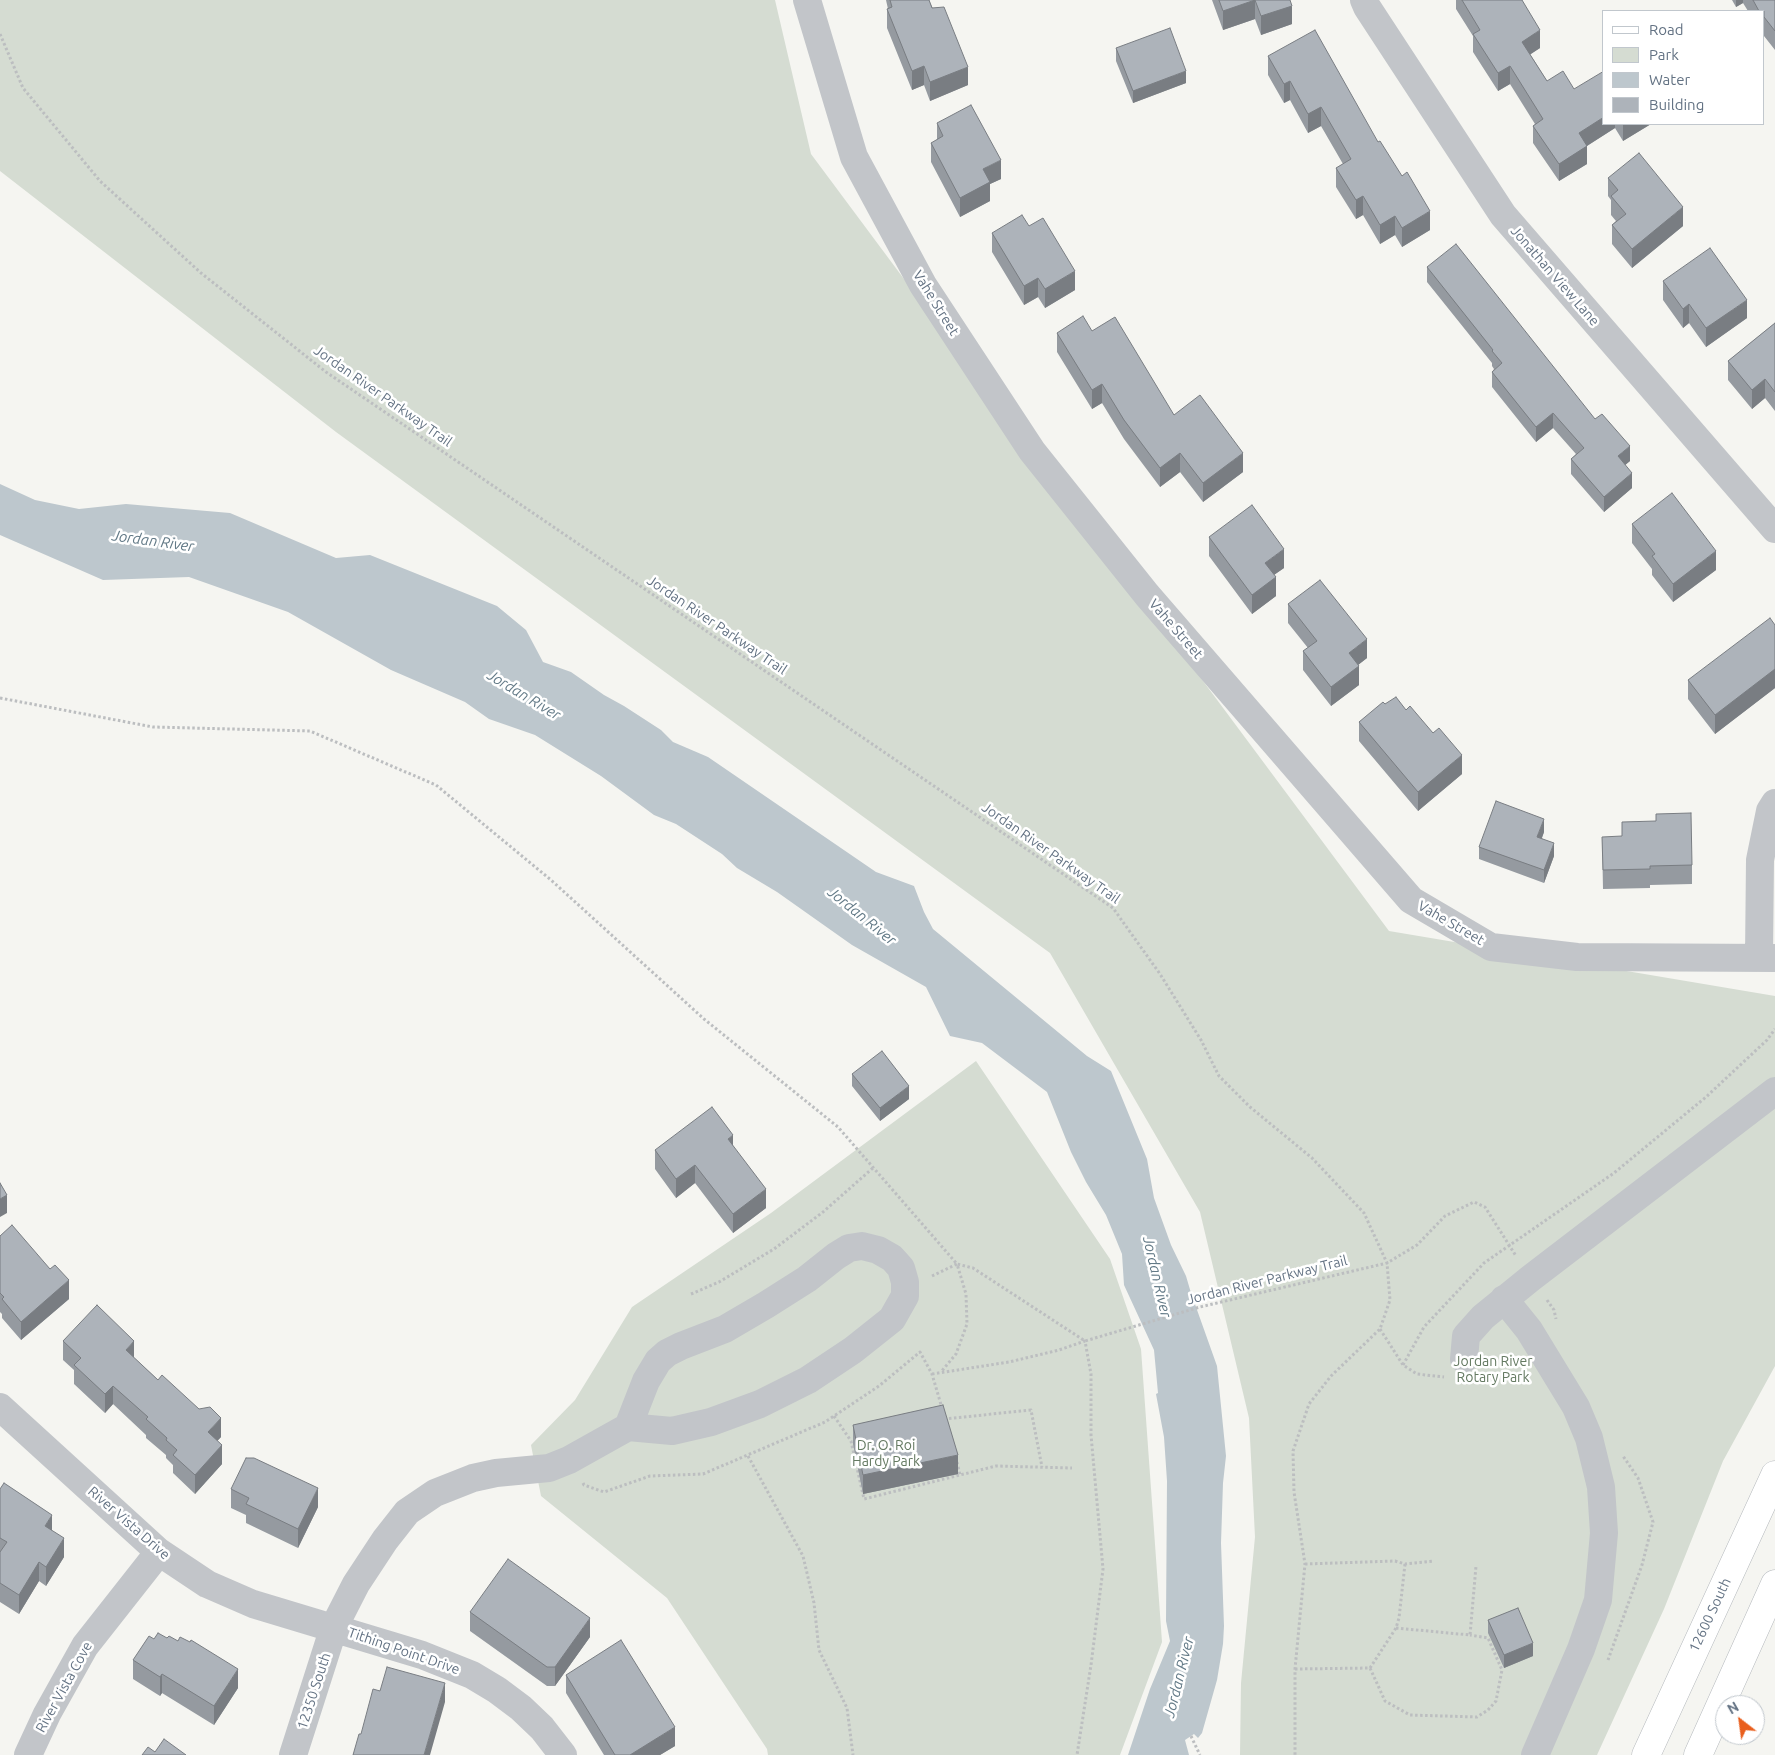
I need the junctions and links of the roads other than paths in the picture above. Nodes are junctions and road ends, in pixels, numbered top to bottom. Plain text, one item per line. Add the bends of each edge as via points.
1 (807, 0) edge
2 (1364, 0) edge
3 (1775, 530) edge
4 (1775, 802) edge
5 (1767, 957) edge
6 (1775, 1091) edge
7 (1504, 1299) junction
8 (1458, 1368) road end
9 (0, 1407) edge
10 (628, 1426) junction
11 (1775, 1475) edge
12 (159, 1552) junction
13 (1775, 1584) edge
14 (334, 1627) junction
15 (28, 1755) edge
16 (294, 1755) edge
17 (563, 1755) edge
18 (1535, 1755) edge
19 (1646, 1755) edge
20 (1698, 1755) edge

1 - 5 street, Vahe Street via 854,157 923,285 1032,451 1147,595 1411,900 1491,947 1577,957
2 - 3 street, Jonathan View Lane via 1503,215
4 - 5 street via 1770,810 1760,860
6 - 7 street
7 - 8 street via 1466,1336
7 - 18 street via 1529,1330 1579,1415 1589,1438 1601,1487 1604,1533 1598,1600 1582,1649
9 - 12 street, River Vista Drive
10 - 10 street via 646,1382 658,1361 667,1353 725,1329 766,1306 849,1248 862,1246 878,1250 901,1268 905,1296 892,1319 854,1350 808,1380 760,1404 711,1422 672,1431
10 - 14 street, 12350 South via 549,1468 473,1478 435,1493 407,1512 356,1584
11 - 19 main road, 12600 South
12 - 14 street, River Vista Drive via 207,1584 253,1604
12 - 15 street, River Vista Cove via 85,1646
13 - 20 main road
14 - 16 street, 12350 South
14 - 17 street, Tithing Point Drive via 472,1675 521,1708

